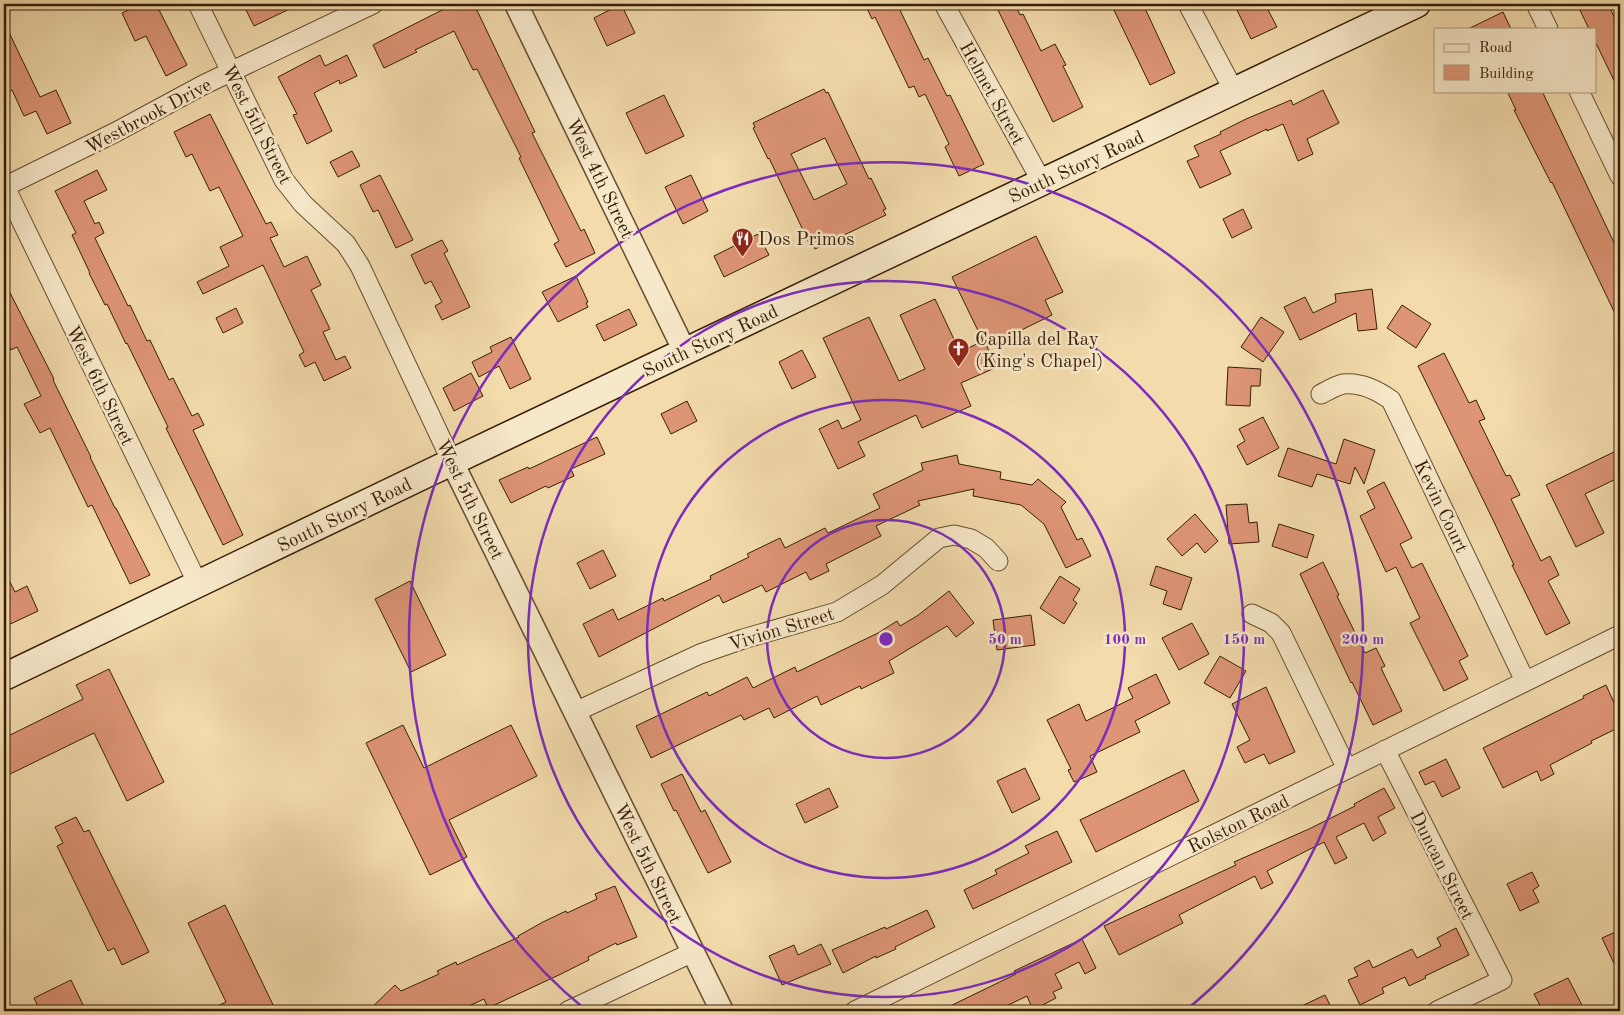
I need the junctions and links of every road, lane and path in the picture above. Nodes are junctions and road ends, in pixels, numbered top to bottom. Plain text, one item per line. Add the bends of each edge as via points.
1 (198, 4) edge
2 (373, 4) edge
3 (516, 4) edge
4 (944, 4) edge
5 (1188, 4) edge
6 (1417, 4) edge
7 (1536, 4) edge
8 (1548, 28) edge
9 (230, 72) junction
10 (1234, 91) junction
11 (1579, 92) edge
12 (1620, 176) edge
13 (1042, 182) junction
14 (4, 186) edge
15 (685, 352) junction
16 (1321, 394) dead end
17 (452, 462) junction
18 (998, 561) dead end
19 (198, 584) junction
20 (1252, 614) dead end
21 (1620, 635) edge
22 (4, 677) edge
23 (1525, 681) junction
24 (575, 712) junction
25 (1385, 750) junction
26 (1347, 769) junction
27 (693, 952) junction
28 (568, 1011) edge
29 (722, 1011) edge
30 (855, 1011) edge
31 (1437, 1011) edge

1 - 9 street, West 5th Street
2 - 9 street, Westbrook Drive
3 - 15 street, West 4th Street
4 - 13 street, Helmet Street
5 - 10 street
6 - 10 main road, South Story Road
7 - 8 street
9 - 14 street, Westbrook Drive
9 - 17 street, West 5th Street via 284,180 346,244 360,266
10 - 13 main road, South Story Road
11 - 12 street
13 - 15 main road, South Story Road
14 - 19 street, West 6th Street
15 - 17 main road, South Story Road
16 - 23 street, Kevin Court via 1342,384 1377,390 1391,400
17 - 19 main road, South Story Road
17 - 24 street, West 5th Street
18 - 24 street, Vivion Street via 971,539 954,535 939,538 882,585 837,612 700,654
19 - 22 main road, South Story Road
20 - 26 street via 1271,623 1282,633
21 - 23 street, Rolston Road
23 - 25 street, Rolston Road
24 - 27 street, West 5th Street
25 - 26 street, Rolston Road
25 - 31 street, Duncan Street via 1502,980
26 - 30 street, Rolston Road
27 - 28 street
27 - 29 street, West 5th Street

